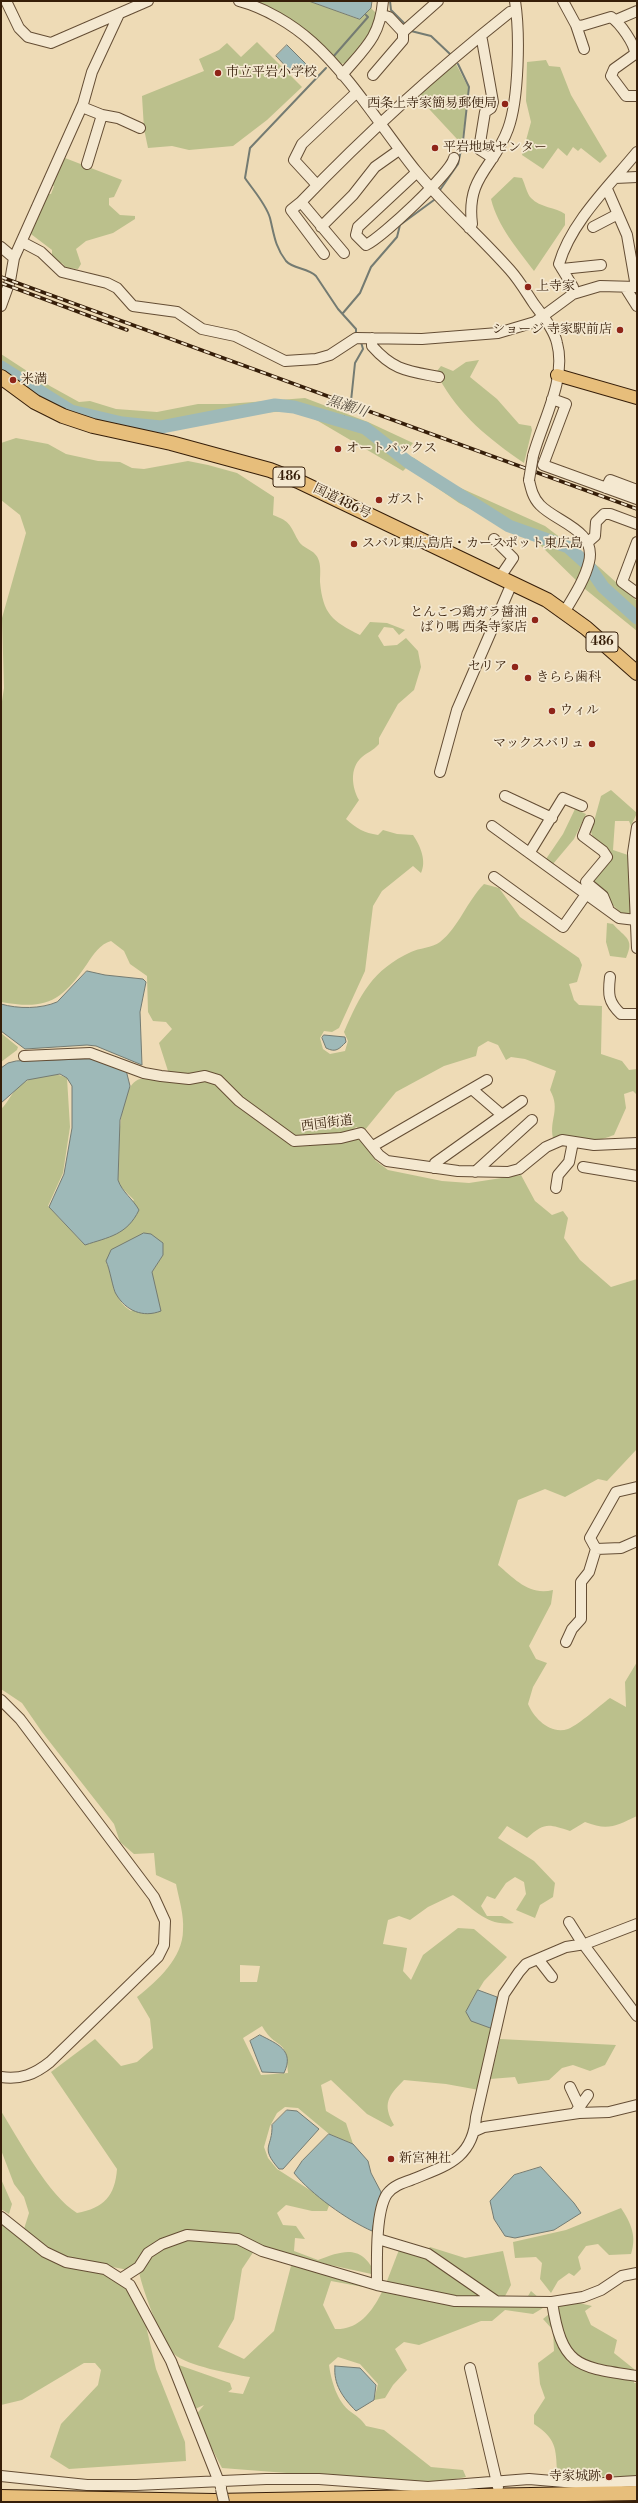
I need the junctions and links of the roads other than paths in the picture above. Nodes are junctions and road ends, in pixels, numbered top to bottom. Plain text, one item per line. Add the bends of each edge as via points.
1 (6, 1) edge
2 (148, 1) edge
3 (239, 1) edge
4 (383, 1) edge
5 (438, 1) edge
6 (563, 1) edge
7 (515, 6) edge
8 (637, 11) edge
9 (120, 14) junction
10 (382, 15) junction
11 (616, 20) junction
12 (576, 25) junction
13 (403, 32) junction
14 (479, 37) junction
15 (584, 48) dead end
16 (636, 48) edge
17 (342, 74) junction
18 (373, 75) dead end
19 (356, 94) junction
20 (637, 96) edge
21 (82, 107) junction
22 (102, 115) junction
23 (380, 126) junction
24 (140, 128) dead end
25 (399, 150) junction
26 (637, 152) edge
27 (454, 158) dead end
28 (493, 158) junction
29 (87, 164) dead end
30 (417, 172) junction
31 (637, 177) edge
32 (616, 178) junction
33 (317, 185) junction
34 (431, 189) junction
35 (607, 189) junction
36 (301, 202) junction
37 (618, 214) junction
38 (321, 227) junction
39 (593, 227) dead end
40 (469, 228) junction
41 (22, 242) junction
42 (1, 247) edge
43 (344, 253) dead end
44 (324, 254) dead end
45 (14, 258) junction
46 (601, 264) dead end
47 (562, 269) junction
48 (625, 287) junction
49 (636, 287) edge
50 (573, 294) junction
51 (1, 306) edge
52 (637, 306) edge
53 (544, 316) junction
54 (372, 338) junction
55 (558, 371) junction
56 (1, 377) edge
57 (439, 378) dead end
58 (637, 390) edge
59 (637, 398) edge
60 (552, 399) junction
61 (606, 488) junction
62 (637, 490) edge
63 (637, 499) edge
64 (637, 524) edge
65 (494, 539) dead end
66 (637, 542) edge
67 (587, 543) junction
68 (634, 558) edge
69 (500, 577) junction
70 (512, 583) junction
71 (637, 593) edge
72 (565, 612) junction
73 (637, 673) edge
74 (440, 772) dead end
75 (505, 796) dead end
76 (582, 806) dead end
77 (552, 818) junction
78 (589, 820) dead end
79 (492, 826) dead end
80 (637, 826) edge
81 (530, 852) junction
82 (636, 875) edge
83 (494, 877) dead end
84 (587, 893) junction
85 (608, 908) junction
86 (636, 920) junction
87 (637, 948) edge
88 (610, 976) dead end
89 (637, 1014) edge
90 (24, 1056) dead end
91 (487, 1080) dead end
92 (473, 1090) junction
93 (522, 1101) dead end
94 (502, 1115) junction
95 (532, 1120) dead end
96 (573, 1142) junction
97 (637, 1143) edge
98 (373, 1146) junction
99 (583, 1167) dead end
100 (434, 1168) junction
101 (476, 1172) junction
102 (637, 1176) edge
103 (556, 1188) dead end
104 (637, 1488) edge
105 (637, 1541) edge
106 (596, 1549) junction
107 (566, 1642) dead end
108 (1, 1700) edge
109 (569, 1922) dead end
110 (637, 1924) edge
111 (585, 1944) junction
112 (538, 1959) junction
113 (552, 1977) dead end
114 (637, 2016) edge
115 (1, 2077) edge
116 (570, 2087) dead end
117 (588, 2095) dead end
118 (637, 2105) edge
119 (577, 2110) junction
120 (475, 2131) junction
121 (1, 2217) edge
122 (378, 2239) junction
123 (637, 2273) edge
124 (122, 2278) junction
125 (377, 2284) junction
126 (496, 2301) junction
127 (552, 2302) junction
128 (470, 2368) dead end
129 (637, 2376) edge
130 (1, 2476) edge
131 (637, 2481) edge
132 (220, 2485) junction
133 (498, 2486) junction
134 (637, 2493) edge
135 (1, 2497) edge
136 (224, 2502) edge

1 - 9 street via 19,28 28,37 51,43
2 - 9 street
3 - 17 street via 253,5 297,29
4 - 10 street
5 - 13 street
6 - 12 street
7 - 14 street
7 - 28 street via 518,34 513,113 505,138
8 - 11 street
9 - 21 street via 92,72
10 - 13 street via 389,17
10 - 17 street via 376,34
11 - 12 street via 611,17 581,26
11 - 16 street
12 - 15 street
13 - 18 street via 403,40
14 - 23 street
14 - 28 street via 482,40 493,102 491,108 485,112 479,149
16 - 20 street via 635,54 614,69 611,76 626,96
17 - 19 street
19 - 23 street
19 - 33 street via 302,144 294,160
21 - 22 street
21 - 41 street
22 - 24 street via 118,118
22 - 29 street
23 - 25 street
23 - 33 street
25 - 30 street
25 - 38 street via 375,167 353,195
26 - 32 street
27 - 34 street via 453,164
28 - 40 street via 474,189 470,210 472,224
30 - 34 street
30 - 34 street via 358,227 356,235 366,245 373,242
31 - 32 street
32 - 35 street
33 - 36 street
34 - 40 street
35 - 37 street
35 - 47 street via 563,251 559,264
36 - 38 street
36 - 44 street via 291,210
37 - 39 street
37 - 49 street via 627,235
38 - 43 street
40 - 53 street via 510,270
41 - 45 street
41 - 54 street via 41,252 62,272 107,283 117,288 133,306 177,312 202,329 234,336 285,361 316,359 330,355 357,338
42 - 45 street
45 - 51 street via 10,281
46 - 47 street
47 - 50 street via 573,287
48 - 49 street
48 - 50 street via 600,286
48 - 52 street
50 - 53 street
53 - 54 street via 535,322 498,334 422,339
53 - 55 street via 558,342
54 - 57 street via 372,346 394,366 401,370
55 - 58 main road
55 - 59 main road
55 - 60 street
56 - 69 highway, 国道486号 / 486 via 35,402 63,416 93,426 171,443 270,470 298,481
60 - 61 street via 566,404 543,465
60 - 67 street, bridge via 534,456 529,480 531,492 540,505 578,530
61 - 62 street via 610,480
61 - 63 street
64 - 67 street via 604,514 596,522 595,536
65 - 69 street via 513,558
66 - 68 street
67 - 72 street via 590,560
68 - 71 street via 622,582
69 - 70 highway, 国道486号 / 486
70 - 72 highway, 国道486号 / 486
70 - 74 street via 457,710
72 - 73 highway, 国道486号 / 486
75 - 77 street
76 - 77 street via 563,798
77 - 81 street
78 - 85 street via 583,836 607,857 586,882 603,896
79 - 81 street
80 - 82 street via 634,839
81 - 84 street
82 - 86 street
83 - 84 street via 562,927
84 - 85 street
85 - 86 street via 619,918
86 - 87 street
88 - 89 street via 608,998 614,1008 621,1014
90 - 98 street, 西国街道 via 90,1053 144,1073 189,1079 205,1076 218,1080 239,1101 294,1141 342,1138 361,1133
91 - 92 street
92 - 94 street
92 - 98 street
93 - 94 street
94 - 100 street via 435,1163
95 - 101 street
96 - 97 street, 西国街道 via 594,1145
96 - 101 street, 西国街道 via 554,1142 520,1169 508,1172
96 - 103 street via 569,1162 558,1175
98 - 100 street, 西国街道 via 379,1155 387,1160
99 - 102 street
100 - 101 street, 西国街道
104 - 106 street via 623,1489 611,1498 590,1538
105 - 106 street via 621,1548
106 - 107 street via 589,1572 581,1582 581,1619 572,1629
108 - 115 street via 20,1719 154,1897 161,1908 166,1933 158,1957 50,2062 36,2073 21,2077
109 - 111 street
110 - 111 street
111 - 112 street via 566,1947
111 - 114 street
112 - 113 street
112 - 120 street via 526,1964 504,1994
116 - 119 street
117 - 119 street
118 - 119 street via 609,2112
119 - 120 street via 484,2127
120 - 122 street via 461,2155 450,2165 395,2186 387,2195 382,2207
121 - 124 street via 45,2252 66,2262 105,2270
122 - 125 street
122 - 126 street via 428,2254
123 - 127 street via 622,2276 601,2290 583,2297
124 - 125 street via 139,2267 148,2253 162,2244 187,2235 238,2240 262,2251
124 - 132 street via 139,2299 171,2361
125 - 126 street via 455,2301
126 - 127 street via 534,2304
127 - 129 street via 558,2334 575,2360 588,2368
128 - 133 street
130 - 132 street via 87,2485
131 - 133 street via 588,2484 529,2479
132 - 133 street via 266,2479 319,2479 428,2486
132 - 136 street, bridge
134 - 135 highway via 214,2501

